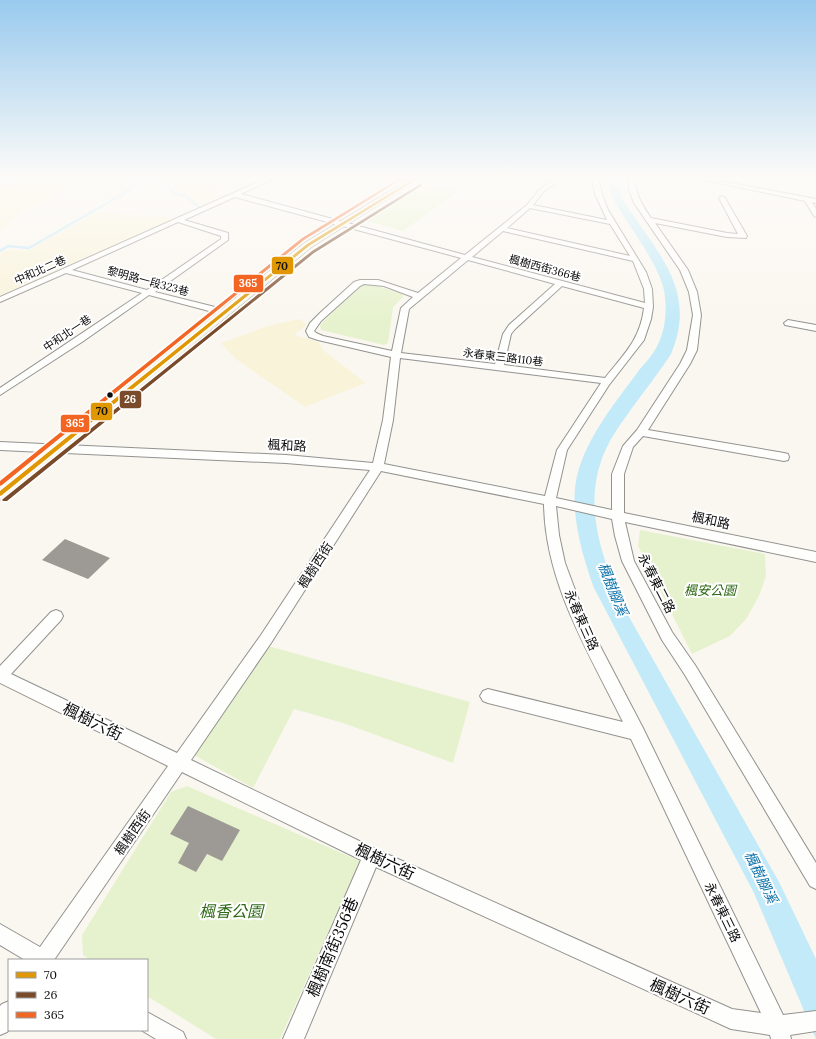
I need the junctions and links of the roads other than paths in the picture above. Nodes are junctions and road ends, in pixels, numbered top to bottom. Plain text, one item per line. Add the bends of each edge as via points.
1 (163, 226) edge
2 (198, 226) edge
3 (338, 226) edge
4 (356, 226) edge
5 (505, 226) edge
6 (616, 226) edge
7 (654, 226) edge
8 (683, 226) edge
9 (738, 226) edge
10 (502, 229) junction
11 (467, 258) junction
12 (634, 259) junction
13 (66, 271) junction
14 (560, 284) junction
15 (146, 293) junction
16 (417, 296) junction
17 (0, 300) edge
18 (649, 307) junction
19 (224, 312) junction
20 (788, 323) dead end
21 (816, 328) edge
22 (396, 355) junction
23 (499, 368) junction
24 (608, 381) junction
25 (0, 392) edge
26 (641, 432) junction
27 (0, 446) edge
28 (55, 448) junction
29 (784, 457) dead end
30 (378, 467) junction
31 (0, 494) edge
32 (550, 501) junction
33 (618, 516) junction
34 (816, 557) edge
35 (56, 616) dead end
36 (0, 676) edge
37 (488, 696) dead end
38 (637, 733) junction
39 (181, 763) junction
40 (372, 856) junction
41 (816, 880) edge
42 (0, 934) edge
43 (41, 959) edge
44 (44, 959) edge
45 (8, 1013) edge
46 (816, 1021) edge
47 (148, 1023) edge
48 (0, 1025) edge
49 (779, 1033) edge
50 (176, 1039) edge
51 (293, 1039) edge

1 - 13 street, 中和北二巷
2 - 15 street, 中和北一巷 via 225,235 224,240
3 - 19 main road via 308,245
4 - 11 street, 楓樹西街366巷
5 - 10 street, 楓樹西街
6 - 12 street, 永春東三路
7 - 26 street, 永春東二路 via 684,270 697,315 692,350
8 - 9 street via 743,236
10 - 11 street, 楓樹西街
10 - 12 street
11 - 14 street, 楓樹西街366巷
11 - 16 street, 楓樹西街
12 - 18 street, 永春東三路 via 648,288
13 - 15 street, 黎明路一段323巷
13 - 17 street, 中和北二巷
14 - 18 street, 楓樹西街366巷
14 - 23 street via 512,327 507,334
15 - 19 street, 黎明路一段323巷
15 - 25 street, 中和北一巷
16 - 22 street, 楓樹西街 via 405,308
16 - 22 street, 永春東三路110巷 via 372,281 363,281 314,324 310,331 312,335 321,338
18 - 24 street, 永春東三路 via 640,341
19 - 28 main road
20 - 21 street
22 - 23 street, 永春東三路110巷
22 - 30 street, 楓樹西街 via 388,420
23 - 24 street, 永春東三路110巷
24 - 32 street, 永春東三路 via 561,452
26 - 29 street
26 - 33 street, 永春東二路 via 628,446 618,474
27 - 28 street, 楓和路
28 - 30 street, 楓和路 via 286,459
28 - 31 main road
30 - 32 street, 楓和路
30 - 39 street, 楓樹西街
32 - 33 street, 楓和路
32 - 38 street, 永春東三路 via 557,556 572,605
33 - 34 street, 楓和路
33 - 41 street, 永春東二路 via 628,562 667,636
35 - 36 street, 楓樹六街
36 - 39 street, 楓樹六街
37 - 38 street
38 - 49 street, 永春東三路
39 - 40 street, 楓樹六街
39 - 44 street, 楓樹西街
40 - 49 street, 楓樹六街 via 732,1019
40 - 51 street, 楓樹南街356巷
42 - 43 street
45 - 48 street
46 - 49 street, 楓樹六街
47 - 50 street

